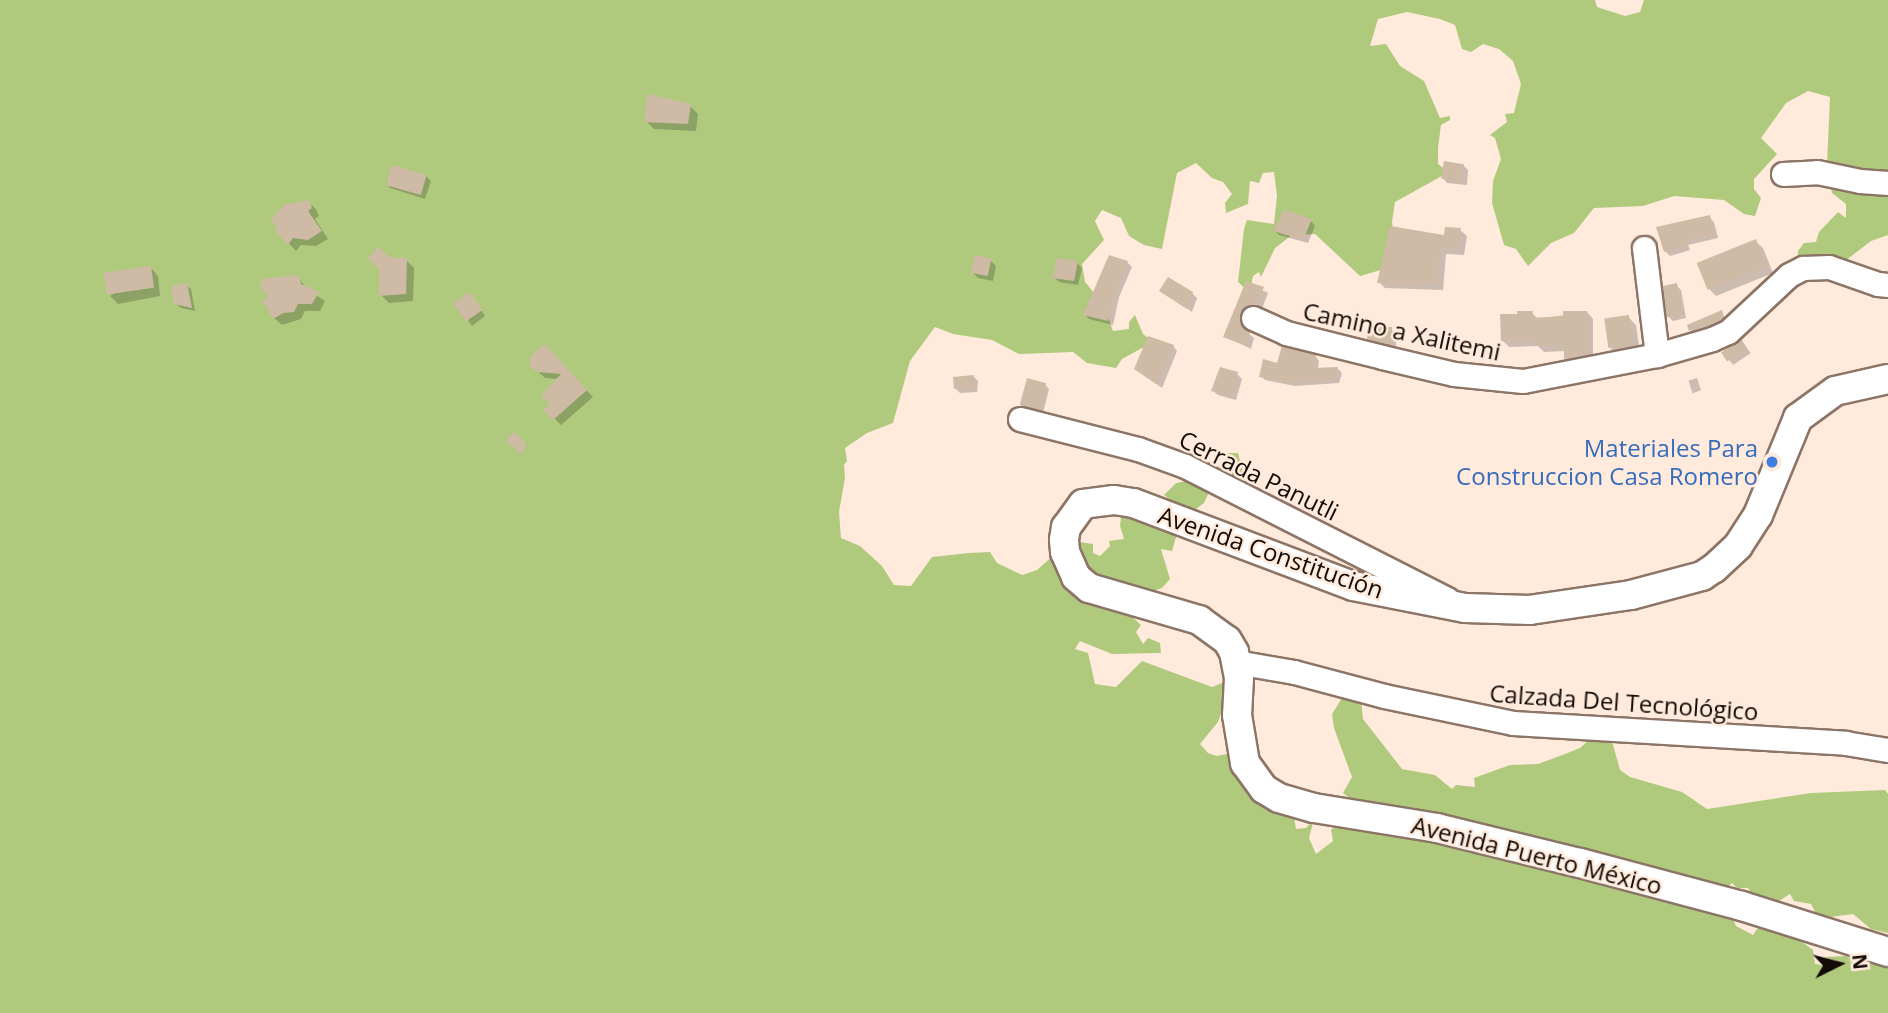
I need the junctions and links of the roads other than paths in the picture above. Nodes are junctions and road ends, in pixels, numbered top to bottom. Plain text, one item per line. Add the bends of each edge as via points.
1 (1783, 174) dead end
2 (1888, 183) edge
3 (1644, 248) dead end
4 (1888, 285) edge
5 (1253, 318) dead end
6 (1657, 355) junction
7 (1888, 379) edge
8 (1020, 419) dead end
9 (1465, 608) junction
10 (1236, 663) junction
11 (1237, 715) joint
12 (1888, 750) edge
13 (1888, 952) edge

1 - 2 street via 1817,172
3 - 6 street
4 - 6 street, Camino a Xalitemi via 1829,267 1802,268 1728,332
5 - 6 street, Camino a Xalitemi via 1286,333 1382,357 1510,381 1537,380
7 - 9 main road, Avenida Constitución via 1835,391 1798,418 1747,534 1702,576 1630,595 1530,610
8 - 9 street, Cerrada Panutli via 1185,466
9 - 10 main road, Avenida Constitución via 1353,586 1133,503 1083,504 1066,527 1064,540 1076,578 1089,588 1199,620 1227,640
10 - 11 main road, Avenida Constitución
10 - 12 street, Calzada Del Tecnológico via 1513,723 1845,743
11 - 13 main road, Avenida Puerto México via 1245,763 1264,789 1279,798 1437,828 1580,863 1742,906

